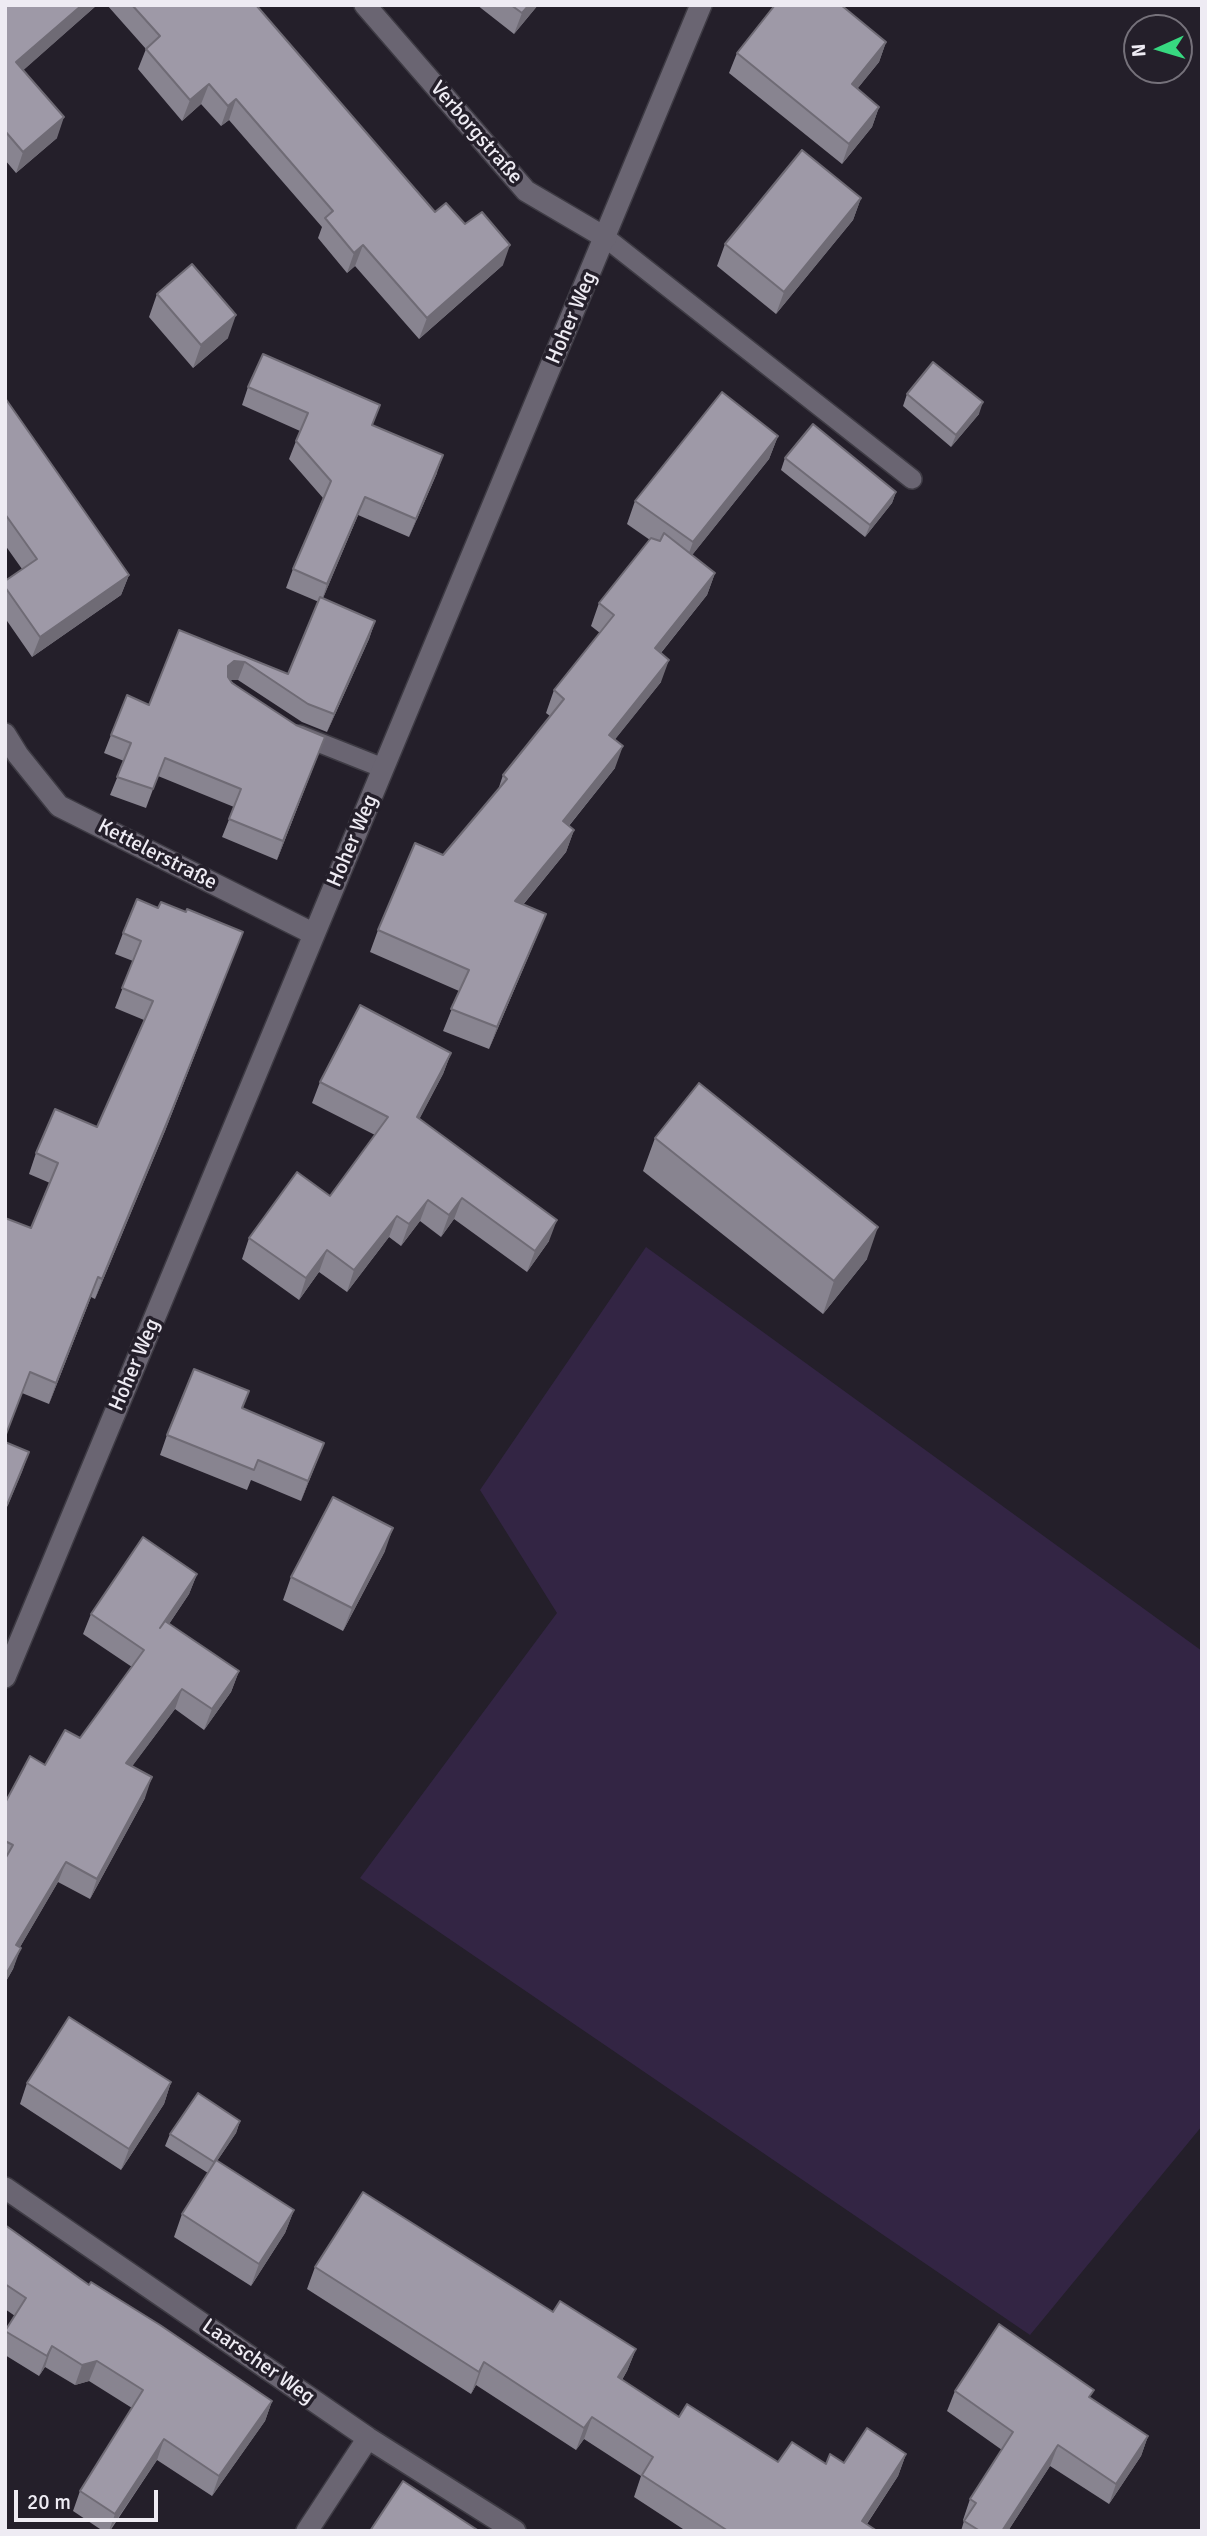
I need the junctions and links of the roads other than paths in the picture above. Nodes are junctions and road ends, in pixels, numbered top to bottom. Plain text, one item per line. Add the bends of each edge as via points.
1 (365, 5) edge
2 (701, 5) edge
3 (606, 238) junction
4 (912, 479) dead end
5 (286, 726) edge
6 (5, 734) edge
7 (11, 759) edge
8 (383, 768) junction
9 (314, 934) junction
10 (5, 1677) edge
11 (5, 2188) edge
12 (368, 2438) junction
13 (307, 2531) edge
14 (514, 2531) edge

1 - 3 street, Verborgstraße via 526,191
2 - 3 street, Hoher Weg
3 - 4 lane
3 - 8 street, Hoher Weg
5 - 8 lane
6 - 7 street, Kettelerstraße
7 - 9 street, Kettelerstraße via 60,806
8 - 9 street, Hoher Weg
9 - 10 street, Hoher Weg
11 - 12 street, Laarscher Weg
12 - 13 street
12 - 14 street, Laarscher Weg

